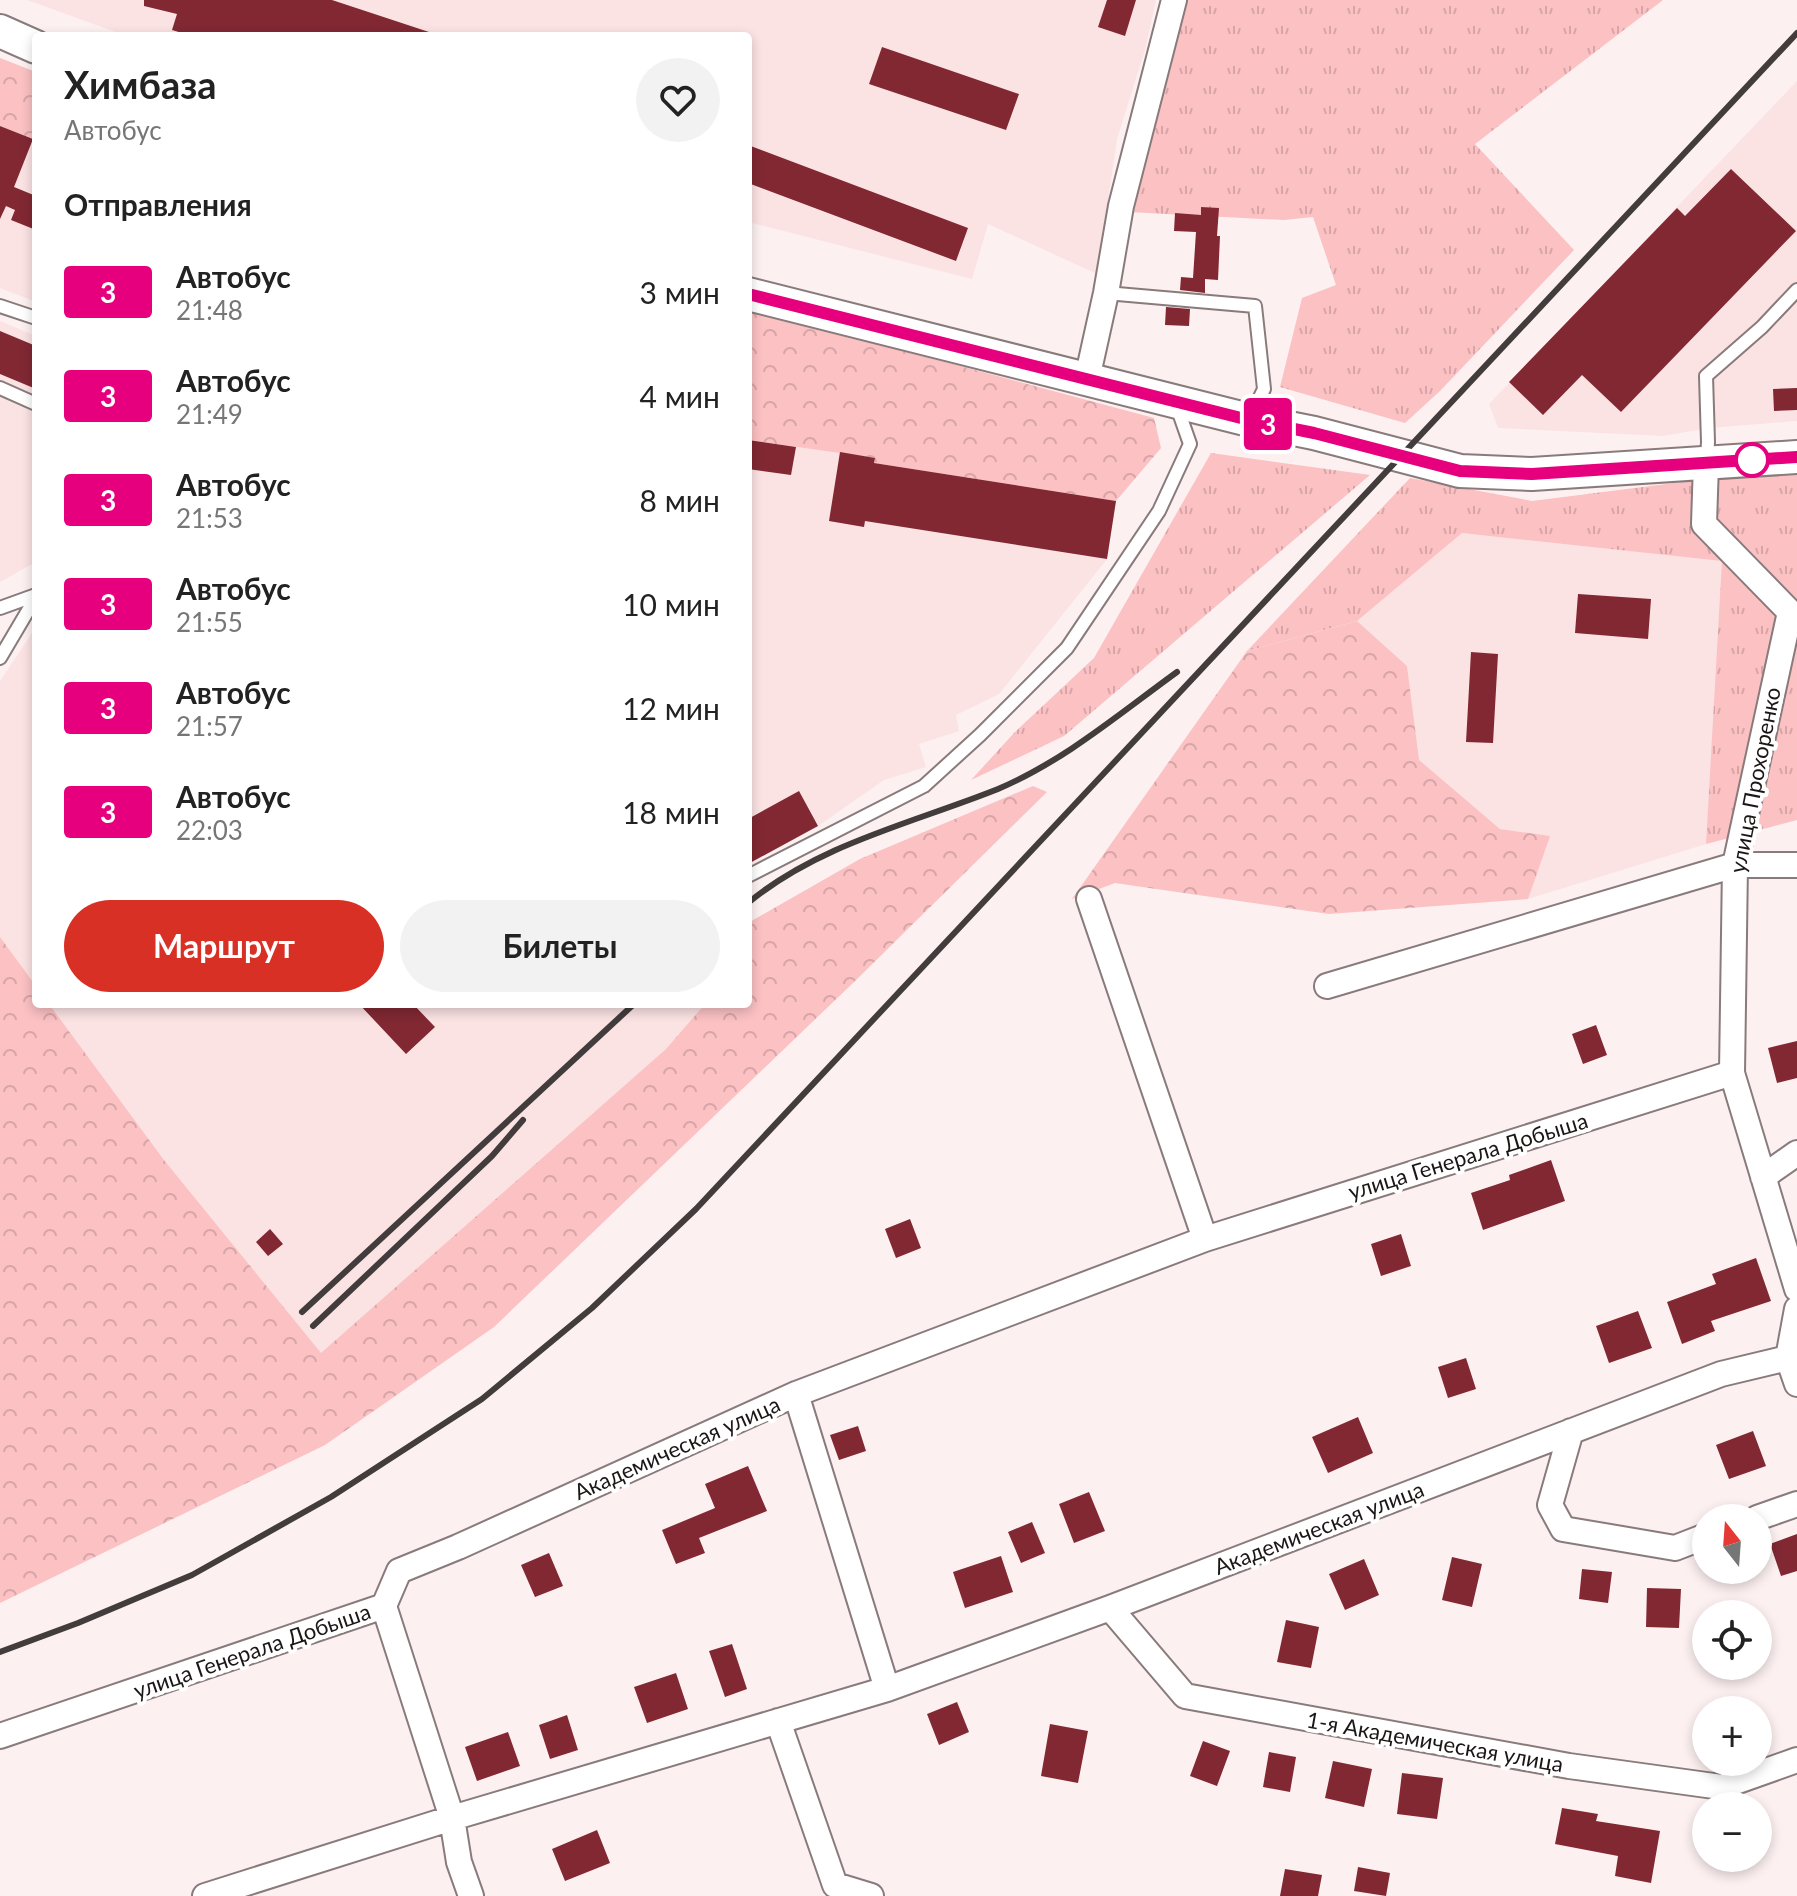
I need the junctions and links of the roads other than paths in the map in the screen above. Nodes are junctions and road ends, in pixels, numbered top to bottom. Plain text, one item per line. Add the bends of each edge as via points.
1 (1174, 0) edge
2 (0, 31) edge
3 (32, 45) edge
4 (1797, 290) edge
5 (1106, 293) junction
6 (752, 295) edge
7 (0, 306) edge
8 (32, 317) edge
9 (1087, 379) junction
10 (0, 388) edge
11 (1175, 401) junction
12 (32, 402) edge
13 (1249, 420) junction
14 (1797, 457) edge
15 (1706, 463) junction
16 (32, 597) edge
17 (32, 603) edge
18 (0, 608) edge
19 (0, 658) edge
20 (1735, 865) junction
21 (1797, 865) edge
22 (752, 874) edge
23 (1089, 899) dead end
24 (1327, 986) dead end
25 (1732, 1073) junction
26 (1797, 1153) edge
27 (1763, 1177) junction
28 (1205, 1239) junction
29 (1797, 1289) edge
30 (1797, 1309) edge
31 (1788, 1358) junction
32 (1797, 1384) edge
33 (796, 1394) junction
34 (1571, 1431) junction
35 (1797, 1504) edge
36 (1772, 1513) edge
37 (1692, 1541) edge
38 (384, 1606) junction
39 (1110, 1608) junction
40 (887, 1689) junction
41 (778, 1721) junction
42 (0, 1736) edge
43 (1797, 1760) edge
44 (452, 1818) junction
45 (205, 1896) edge
46 (471, 1896) edge
47 (871, 1896) edge

1 - 5 street via 1121,206
2 - 3 main road
4 - 15 lane, улица Прохоренко via 1706,376
5 - 9 street
5 - 13 lane via 1255,306 1264,389
6 - 9 main road
7 - 8 lane
9 - 11 main road
10 - 12 lane
11 - 13 main road
11 - 22 lane via 1190,444 1159,511 1067,648 924,786
13 - 15 main road via 1460,471 1532,474
14 - 15 main road
15 - 20 street, улица Прохоренко via 1704,524 1790,612
16 - 18 lane
17 - 19 lane
20 - 21 street
20 - 24 street
20 - 25 street, улица Прохоренко
23 - 28 street
25 - 27 street, улица Прохоренко
25 - 28 street, улица Генерала Добыша
26 - 27 street
27 - 29 street, улица Прохоренко
28 - 33 street, улица Генерала Добыша
30 - 31 street
31 - 32 street
31 - 34 street, Академическая улица via 1721,1374
33 - 38 street, Академическая улица via 399,1571
33 - 40 street, Академическая улица
34 - 37 street via 1550,1505 1563,1529 1675,1548
34 - 39 street, Академическая улица
35 - 36 street
38 - 42 street, улица Генерала Добыша
38 - 44 street, улица Генерала Добыша
39 - 40 street, Академическая улица
39 - 43 street, 1-я Академическая улица via 1185,1696 1569,1766 1721,1787
40 - 41 street, Академическая улица
41 - 44 street, Академическая улица
41 - 47 street via 835,1885
44 - 45 street, Академическая улица
44 - 46 street, улица Генерала Добыша

